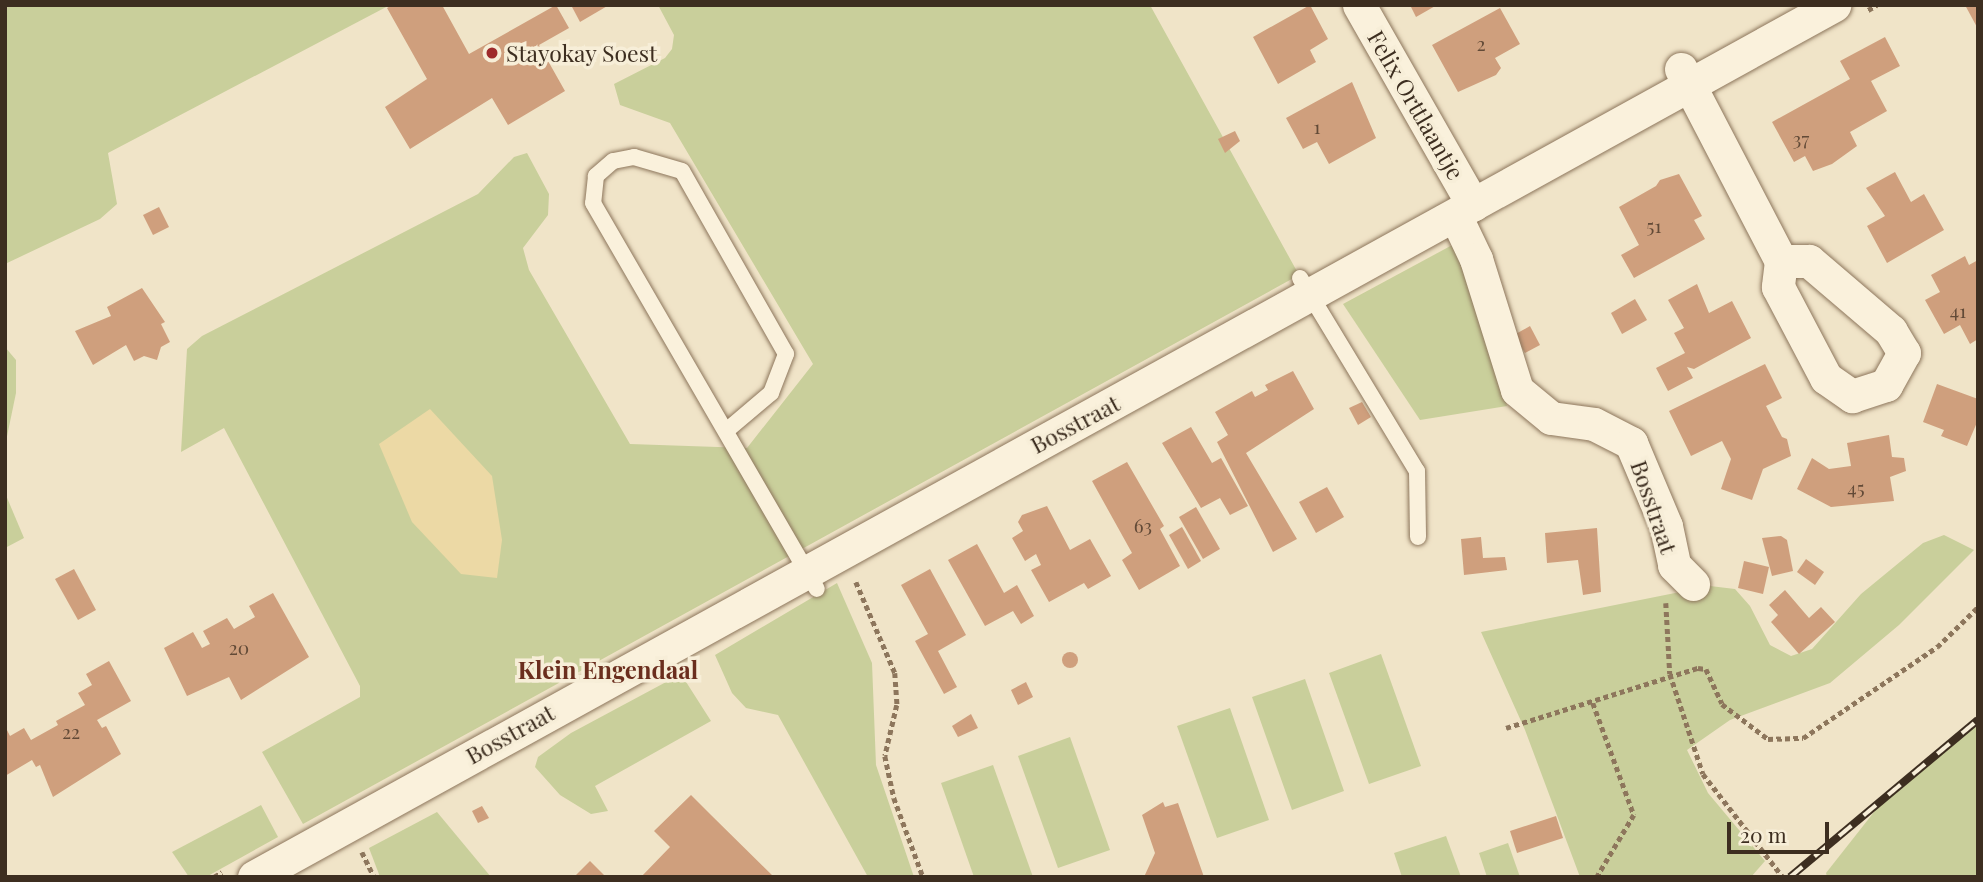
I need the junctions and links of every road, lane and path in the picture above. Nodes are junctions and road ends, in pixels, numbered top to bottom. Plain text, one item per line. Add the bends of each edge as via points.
1 (1359, 5) edge
2 (1830, 6) edge
3 (1685, 78) junction
4 (1465, 211) junction
5 (1781, 261) dead end
6 (1305, 288) junction
7 (726, 431) junction
8 (1418, 537) dead end
9 (840, 551) junction
10 (1683, 574) joint
11 (812, 579) junction
12 (1978, 607) edge
13 (1670, 674) junction
14 (1593, 703) junction
15 (1506, 728) dead end
16 (254, 877) edge
17 (923, 877) edge
18 (1597, 877) edge
19 (1783, 877) edge

1 - 4 street, Felix Orttlaantje
2 - 3 street, Bosstraat
3 - 4 street, Bosstraat
3 - 5 street
4 - 6 street, Bosstraat
4 - 10 street, Bosstraat via 1517,390 1552,418 1594,424 1631,443
6 - 8 lane via 1417,471
6 - 9 street, Bosstraat
7 - 7 lane via 593,203 596,176 613,161 634,157 681,171 786,354 771,393
7 - 11 lane
9 - 11 street, Bosstraat
9 - 17 path via 895,673 897,705 886,756 894,798
10 - 13 path via 1666,590
11 - 16 street, Bosstraat
12 - 13 path via 1937,647 1803,738 1768,739 1722,704 1706,668
13 - 14 path
13 - 19 path via 1703,774
14 - 15 path
14 - 18 path via 1634,815

